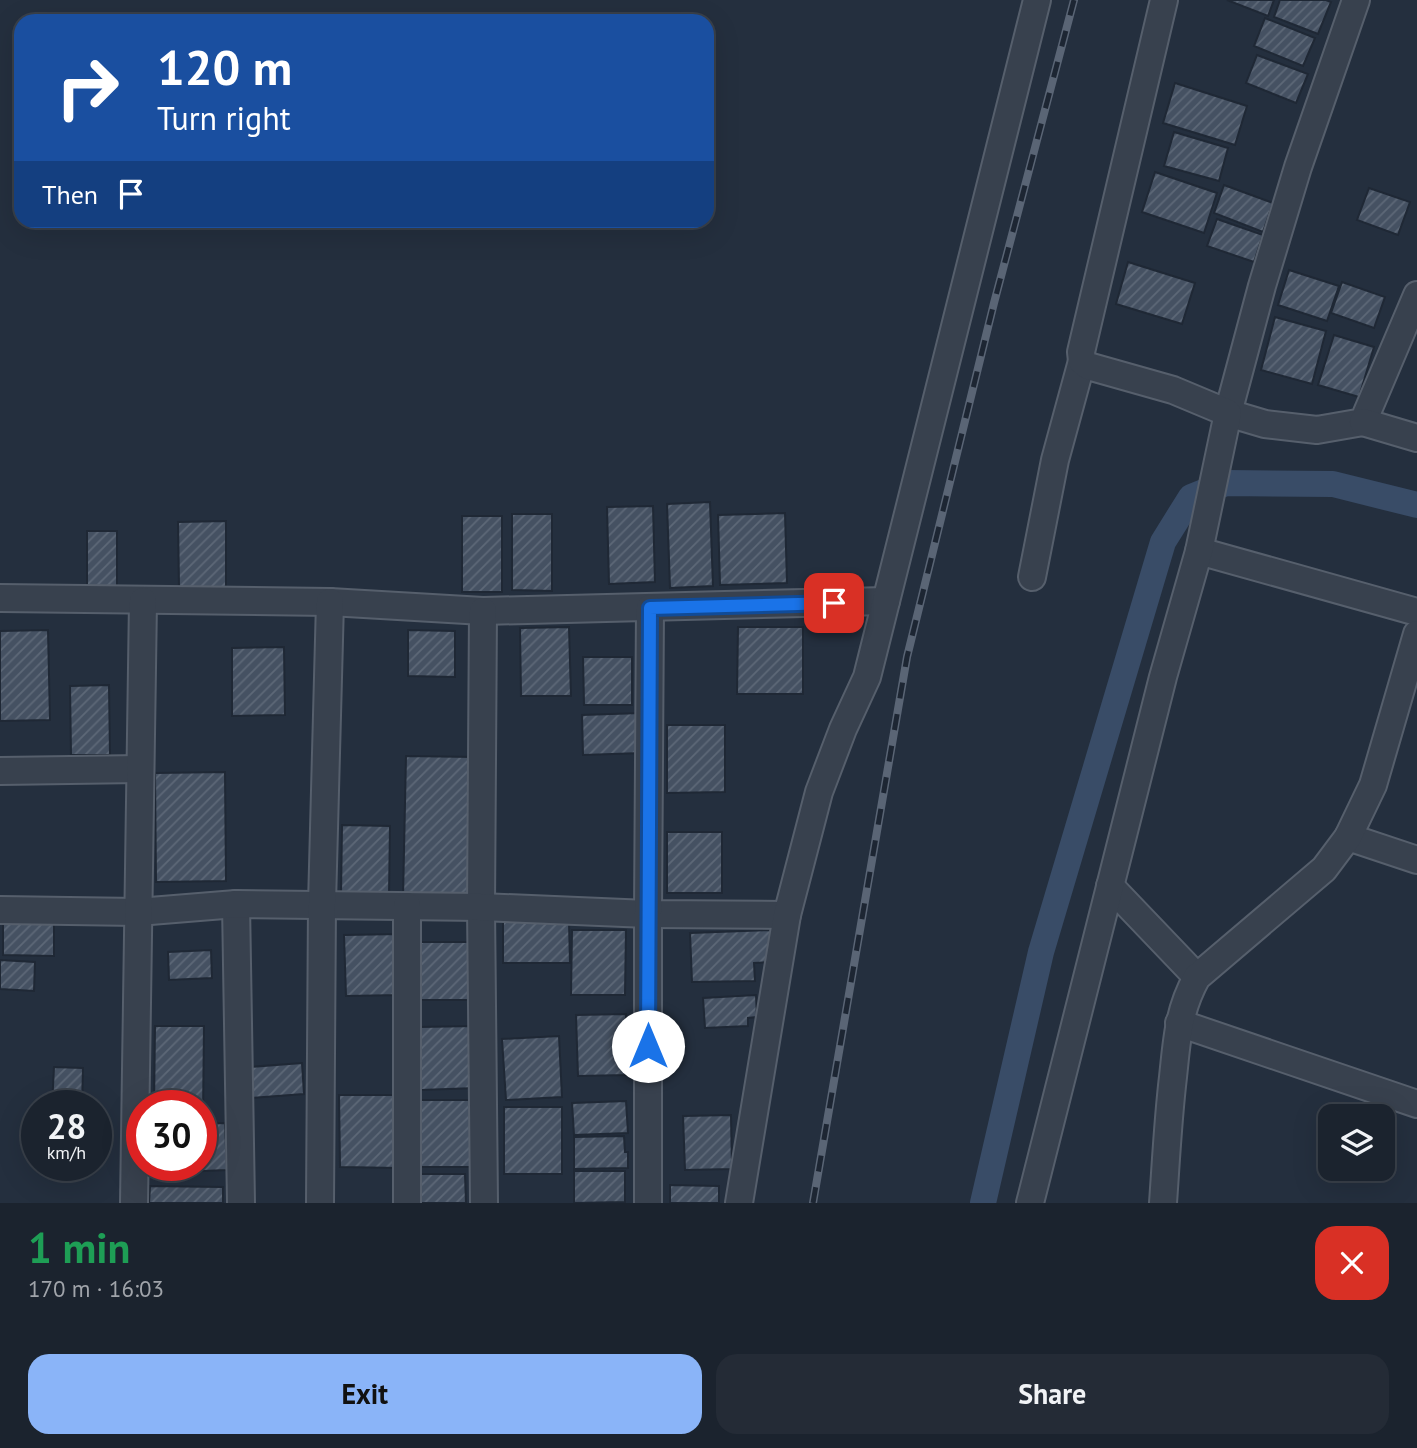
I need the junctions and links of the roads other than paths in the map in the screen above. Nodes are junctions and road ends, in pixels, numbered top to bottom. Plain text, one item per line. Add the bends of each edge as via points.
1 (1037, 0) edge
2 (1164, 0) edge
3 (1356, 0) edge
4 (1417, 295) edge
5 (1082, 361) junction
6 (1228, 413) junction
7 (1363, 422) junction
8 (1417, 438) edge
9 (1199, 551) junction
10 (1032, 576) dead end
11 (0, 598) edge
12 (143, 601) junction
13 (886, 601) junction
14 (330, 602) junction
15 (650, 608) junction
16 (483, 611) junction
17 (1417, 612) edge
18 (1417, 634) edge
19 (140, 769) junction
20 (0, 771) edge
21 (1348, 837) junction
22 (1417, 860) edge
23 (1110, 886) junction
24 (236, 904) junction
25 (322, 904) junction
26 (407, 906) junction
27 (481, 907) junction
28 (0, 910) edge
29 (138, 912) junction
30 (648, 914) junction
31 (787, 915) junction
32 (1197, 977) junction
33 (1179, 1023) junction
34 (1417, 1104) edge
35 (134, 1203) edge
36 (241, 1203) edge
37 (320, 1203) edge
38 (407, 1203) edge
39 (484, 1203) edge
40 (648, 1203) edge
41 (739, 1203) edge
42 (1030, 1203) edge
43 (1163, 1203) edge

1 - 13 street
2 - 5 street via 1080,352
3 - 6 street via 1298,167
4 - 7 street
5 - 6 street
5 - 10 street via 1055,460
6 - 7 street via 1265,424 1317,430
6 - 9 street
7 - 8 street
9 - 17 street
9 - 23 street
11 - 12 street
12 - 14 street
12 - 19 street
13 - 15 street
13 - 31 street via 867,677 819,792
14 - 16 street
14 - 25 street
15 - 16 street
15 - 30 street
16 - 27 street
18 - 21 street via 1373,785
19 - 20 street
19 - 29 street
21 - 22 street
21 - 32 street via 1324,869
23 - 32 street
23 - 42 street
24 - 25 street
24 - 29 street
24 - 36 street
25 - 26 street
25 - 37 street
26 - 27 street
26 - 38 street
27 - 30 street
27 - 39 street
28 - 29 street
29 - 35 street
30 - 31 street
30 - 40 street
31 - 41 street
32 - 33 street
33 - 34 street
33 - 43 street

